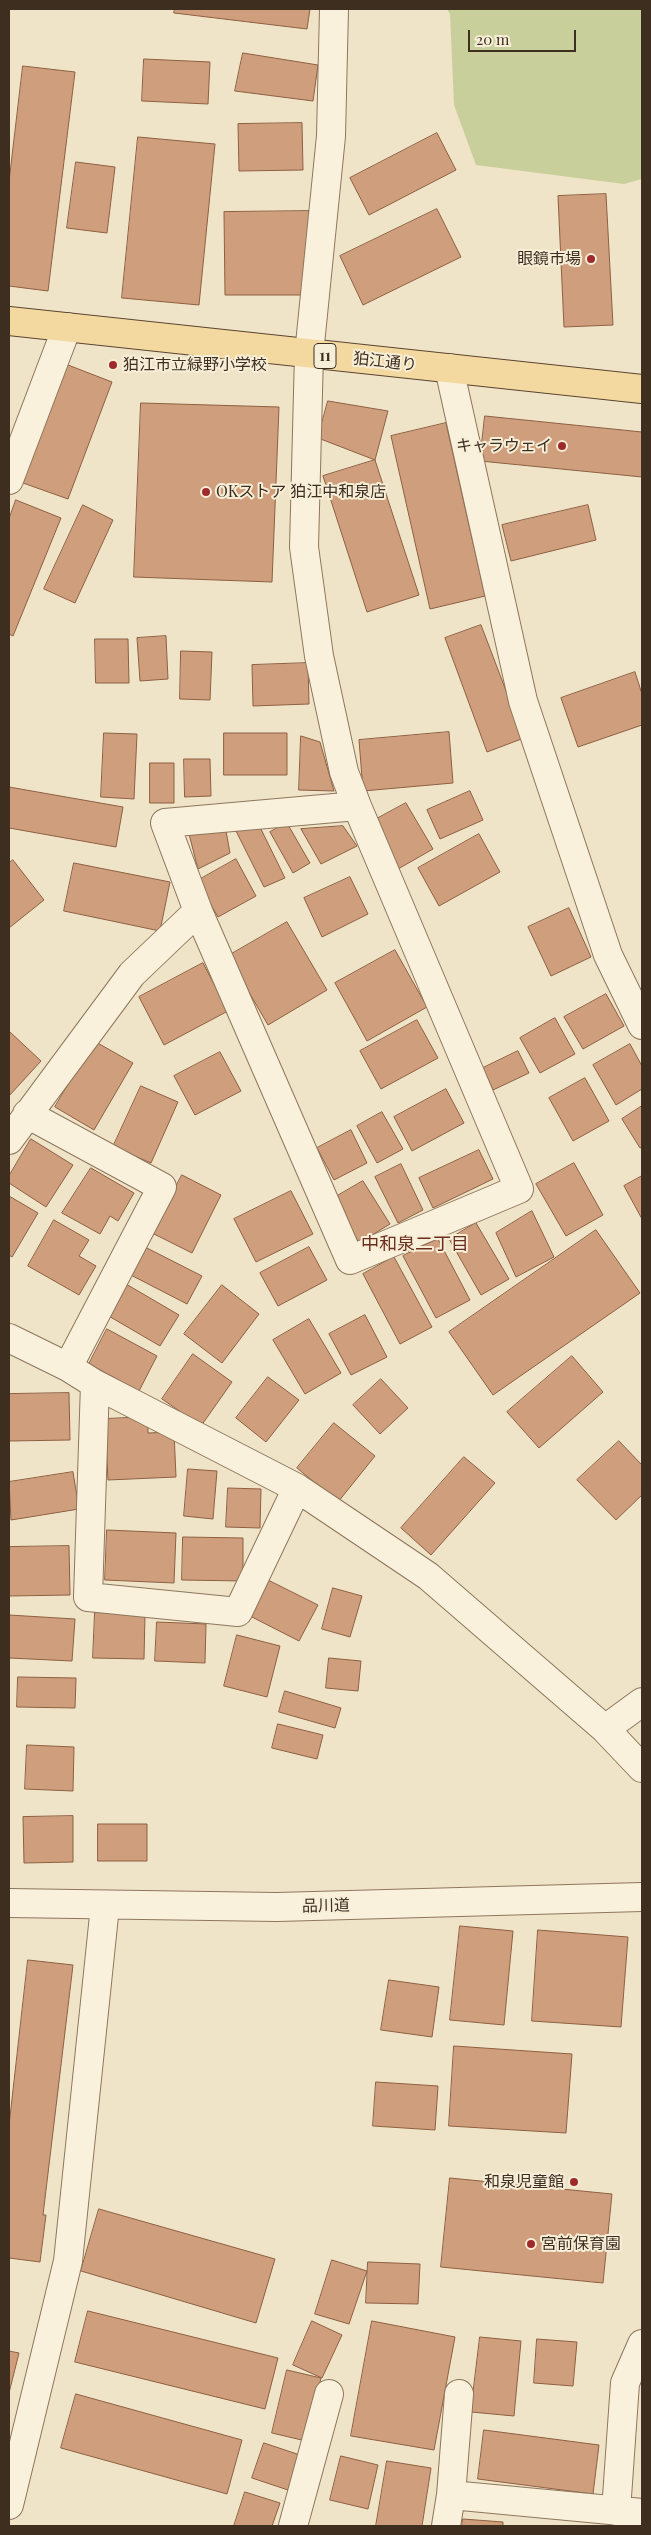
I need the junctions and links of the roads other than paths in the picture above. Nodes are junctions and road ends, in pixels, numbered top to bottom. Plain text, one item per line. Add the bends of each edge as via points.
1 (334, 9) edge
2 (9, 321) edge
3 (67, 328) junction
4 (309, 354) junction
5 (449, 368) junction
6 (642, 389) edge
7 (9, 480) edge
8 (356, 806) junction
9 (198, 911) junction
10 (642, 1025) edge
11 (27, 1114) junction
12 (9, 1140) edge
13 (9, 1338) edge
14 (68, 1367) junction
15 (96, 1384) junction
16 (297, 1488) junction
17 (642, 1702) edge
18 (605, 1729) junction
19 (642, 1768) edge
20 (642, 1898) edge
21 (9, 1903) edge
22 (105, 1906) junction
23 (642, 2344) edge
24 (328, 2394) dead end
25 (459, 2394) dead end
26 (451, 2495) junction
27 (9, 2505) edge
28 (629, 2512) edge
29 (293, 2526) edge
30 (446, 2526) edge

1 - 4 street via 331,136
2 - 3 main road, 狛江通り / 11
3 - 4 main road, 狛江通り / 11
3 - 7 street
4 - 5 main road, 狛江通り / 11
4 - 8 street via 304,547 319,656 344,772
5 - 6 main road, 狛江通り / 11
5 - 10 street via 523,701 608,955
8 - 9 street via 165,823
8 - 9 street via 519,1189 350,1260
9 - 11 street via 132,974
11 - 12 street
11 - 14 street via 162,1187
13 - 14 street
14 - 15 street
15 - 16 street
15 - 16 street via 88,1597 238,1612
16 - 18 street via 428,1576
17 - 18 street
18 - 19 street
20 - 22 street, 品川道 via 277,1907
21 - 22 street, 品川道
22 - 27 street via 68,2261
23 - 28 street via 625,2383
24 - 29 street
25 - 26 street
26 - 28 street
26 - 30 street

